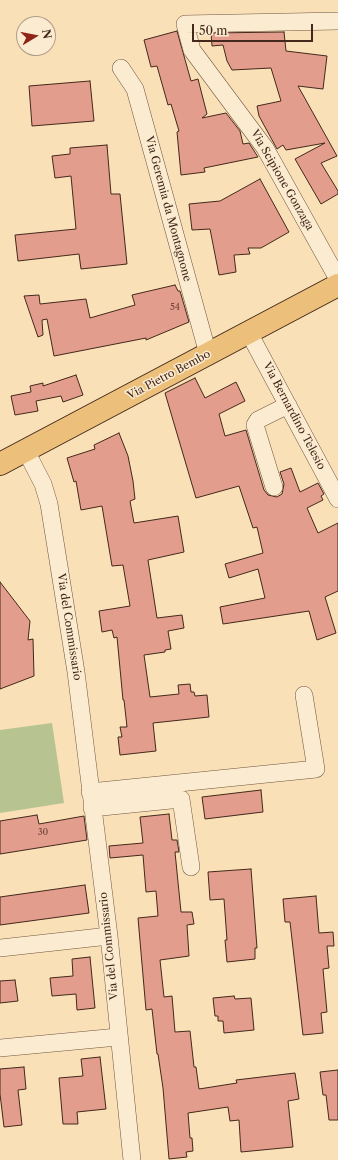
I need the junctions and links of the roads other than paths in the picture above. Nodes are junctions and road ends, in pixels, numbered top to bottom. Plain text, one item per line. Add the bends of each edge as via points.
1 (338, 21) edge
2 (121, 68) dead end
3 (338, 278) edge
4 (338, 285) edge
5 (250, 333) junction
6 (208, 354) junction
7 (288, 405) junction
8 (26, 450) junction
9 (0, 464) edge
10 (274, 487) dead end
11 (338, 499) edge
12 (304, 696) dead end
13 (91, 800) junction
14 (191, 867) dead end
15 (109, 936) junction
16 (0, 948) edge
17 (118, 1037) junction
18 (0, 1048) edge
19 (132, 1160) edge

1 - 3 street, Via Scipione Gonzaga via 185,24 192,50 265,148
2 - 6 street, Via Geremia da Montagnone via 135,89
4 - 5 main road, Via Pietro Bembo
5 - 6 main road, Via Pietro Bembo
5 - 7 street, Via Bernardino Telesio
6 - 8 main road, Via Pietro Bembo
7 - 10 street via 258,420 255,425
7 - 11 street, Via Bernardino Telesio
8 - 9 main road, Via Pietro Bembo
8 - 13 street, Via del Commissario via 43,484 49,504 76,672
12 - 13 street via 316,769
13 - 14 street via 181,799
13 - 15 street, Via del Commissario
15 - 16 street
15 - 17 street, Via del Commissario
17 - 18 street
17 - 19 street, Via del Commissario

